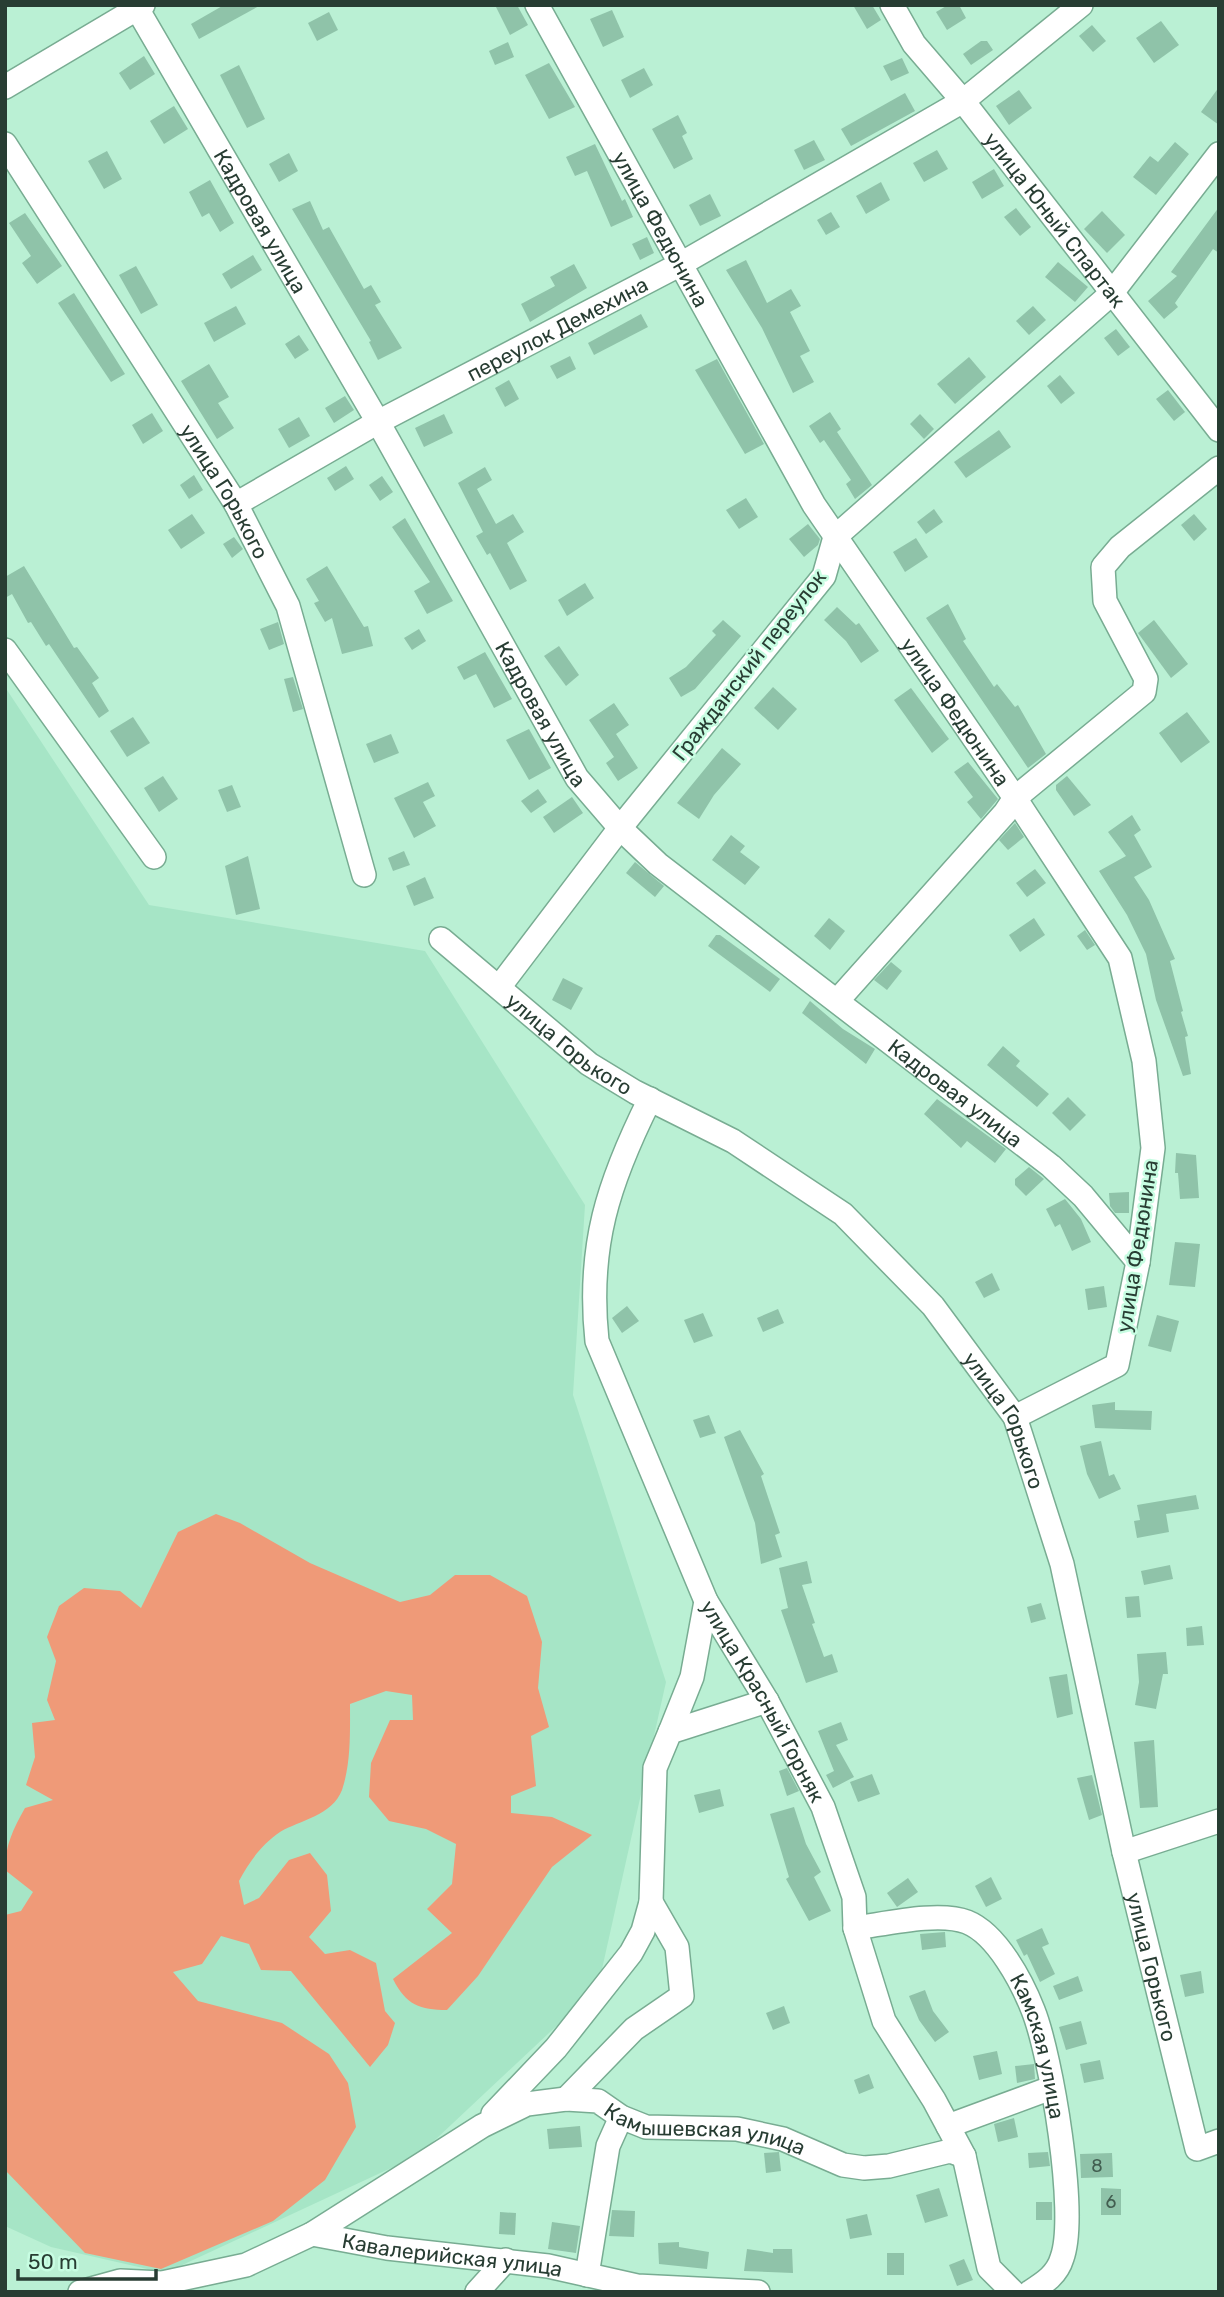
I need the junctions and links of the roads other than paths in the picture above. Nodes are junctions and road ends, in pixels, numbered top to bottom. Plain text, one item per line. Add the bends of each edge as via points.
1 (537, 5) edge
2 (892, 5) edge
3 (1081, 5) edge
4 (138, 6) edge
5 (5, 87) edge
6 (963, 101) junction
7 (5, 144) edge
8 (1219, 154) edge
9 (679, 265) junction
10 (1111, 294) junction
11 (377, 422) junction
12 (1219, 430) edge
13 (1219, 468) edge
14 (236, 504) junction
15 (835, 537) junction
16 (5, 650) edge
17 (1016, 798) junction
18 (620, 828) junction
19 (154, 857) dead end
20 (364, 875) dead end
21 (441, 939) dead end
22 (500, 986) junction
23 (837, 1001) junction
24 (650, 1100) junction
25 (1138, 1262) junction
26 (1015, 1418) junction
27 (706, 1601) junction
28 (767, 1701) junction
29 (670, 1732) junction
30 (1219, 1821) edge
31 (1124, 1852) junction
32 (651, 1902) junction
33 (855, 1928) junction
34 (1051, 2088) junction
35 (566, 2099) junction
36 (621, 2117) junction
37 (482, 2126) junction
38 (948, 2126) junction
39 (1208, 2145) edge
40 (964, 2156) junction
41 (312, 2234) junction
42 (506, 2260) junction
43 (587, 2275) junction
44 (637, 2289) edge
45 (80, 2292) edge
46 (477, 2292) edge
47 (758, 2292) edge
48 (1013, 2292) edge
49 (1030, 2292) edge

1 - 9 street, улица Федюнина
2 - 6 street, улица Юный Спартак via 914,44
3 - 6 street, переулок Демехина
4 - 5 street
4 - 11 street, Кадровая улица
6 - 9 street, переулок Демехина
6 - 10 street, улица Юный Спартак
7 - 14 street, улица Горького
8 - 10 street
9 - 11 street, переулок Демехина
9 - 15 street, улица Федюнина
10 - 12 street, улица Юный Спартак
10 - 15 street
11 - 14 street, переулок Демехина
11 - 18 street, Кадровая улица via 577,778
13 - 17 street via 1121,547 1103,567 1105,601 1146,679 1144,692
14 - 20 street, улица Горького via 288,606
15 - 17 street, улица Федюнина
15 - 18 street, Гражданский переулок via 824,576
16 - 19 street
17 - 23 street
17 - 25 street, улица Федюнина via 1120,958 1144,1060 1153,1148
18 - 22 street, Гражданский переулок
18 - 23 street, Кадровая улица via 658,864
21 - 22 street, улица Горького
22 - 24 street, улица Горького via 589,1064
23 - 25 street, Кадровая улица via 1051,1166 1083,1196
24 - 26 street, улица Горького via 733,1141 843,1214 933,1306
24 - 27 street, улица Красный Горняк via 613,1179 597,1247 593,1300 597,1341
25 - 26 street, улица Федюнина via 1116,1365
26 - 31 street, улица Горького via 1062,1564
27 - 28 street, улица Красный Горняк
27 - 29 street via 692,1677
28 - 29 street
28 - 33 street, улица Красный Горняк via 823,1807 854,1897
29 - 32 street via 654,1768
30 - 31 street
31 - 39 street, улица Горького
32 - 35 street via 677,1947 682,1996 634,2029
32 - 37 street via 631,1953 556,2048
33 - 34 street, Камская улица via 948,1919 966,1921 985,1935 1005,1957 1034,2013
33 - 38 street, улица Красный Горняк via 884,2021
34 - 38 street
34 - 49 street, Камская улица via 1065,2164 1064,2254 1059,2268
35 - 36 street, Камышевская улица via 598,2101
35 - 37 street, Камышевская улица via 527,2104
36 - 40 street, Камышевская улица via 646,2127 737,2129 783,2139 843,2165 864,2168 950,2151
36 - 43 street via 608,2146
37 - 41 street, Камышевская улица
38 - 40 street, улица Красный Горняк
40 - 48 street, улица Красный Горняк via 989,2268
41 - 42 street, Кавалерийская улица via 387,2248
41 - 45 street, Камышевская улица via 246,2265 162,2283 120,2281
42 - 43 street, Кавалерийская улица
42 - 46 street
43 - 44 street, Кавалерийская улица
44 - 47 street, Кавалерийская улица

